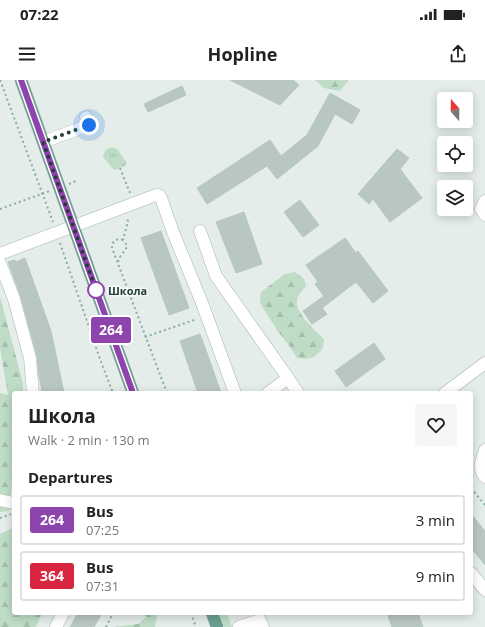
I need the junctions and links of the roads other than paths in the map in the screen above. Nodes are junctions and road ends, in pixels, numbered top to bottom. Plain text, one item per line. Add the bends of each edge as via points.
1 (21, 80) edge
2 (86, 117) dead end
3 (43, 142) junction
4 (485, 201) edge
5 (485, 215) edge
6 (74, 226) junction
7 (200, 232) dead end
8 (0, 254) edge
9 (0, 263) edge
10 (485, 363) edge
11 (288, 378) junction
12 (33, 391) edge
13 (132, 391) edge
14 (234, 391) edge
15 (271, 391) edge
16 (297, 391) edge
17 (448, 391) edge
18 (485, 450) edge
19 (485, 478) edge
20 (0, 500) edge
21 (12, 503) edge
22 (473, 575) edge
23 (485, 590) edge
24 (61, 615) edge
25 (213, 615) edge
26 (56, 627) edge
27 (217, 627) edge
28 (239, 627) edge
29 (263, 627) edge

1 - 3 main road
2 - 3 lane via 89,125
3 - 6 main road
4 - 5 lane via 481,207
6 - 8 lane
6 - 13 main road
6 - 14 lane via 159,195
7 - 11 lane via 216,276
9 - 12 lane via 14,299 30,358
10 - 17 lane
11 - 15 lane
11 - 16 lane
18 - 19 lane via 480,468
20 - 21 lane
22 - 23 lane
24 - 26 lane
25 - 27 main road
28 - 29 lane via 260,620

